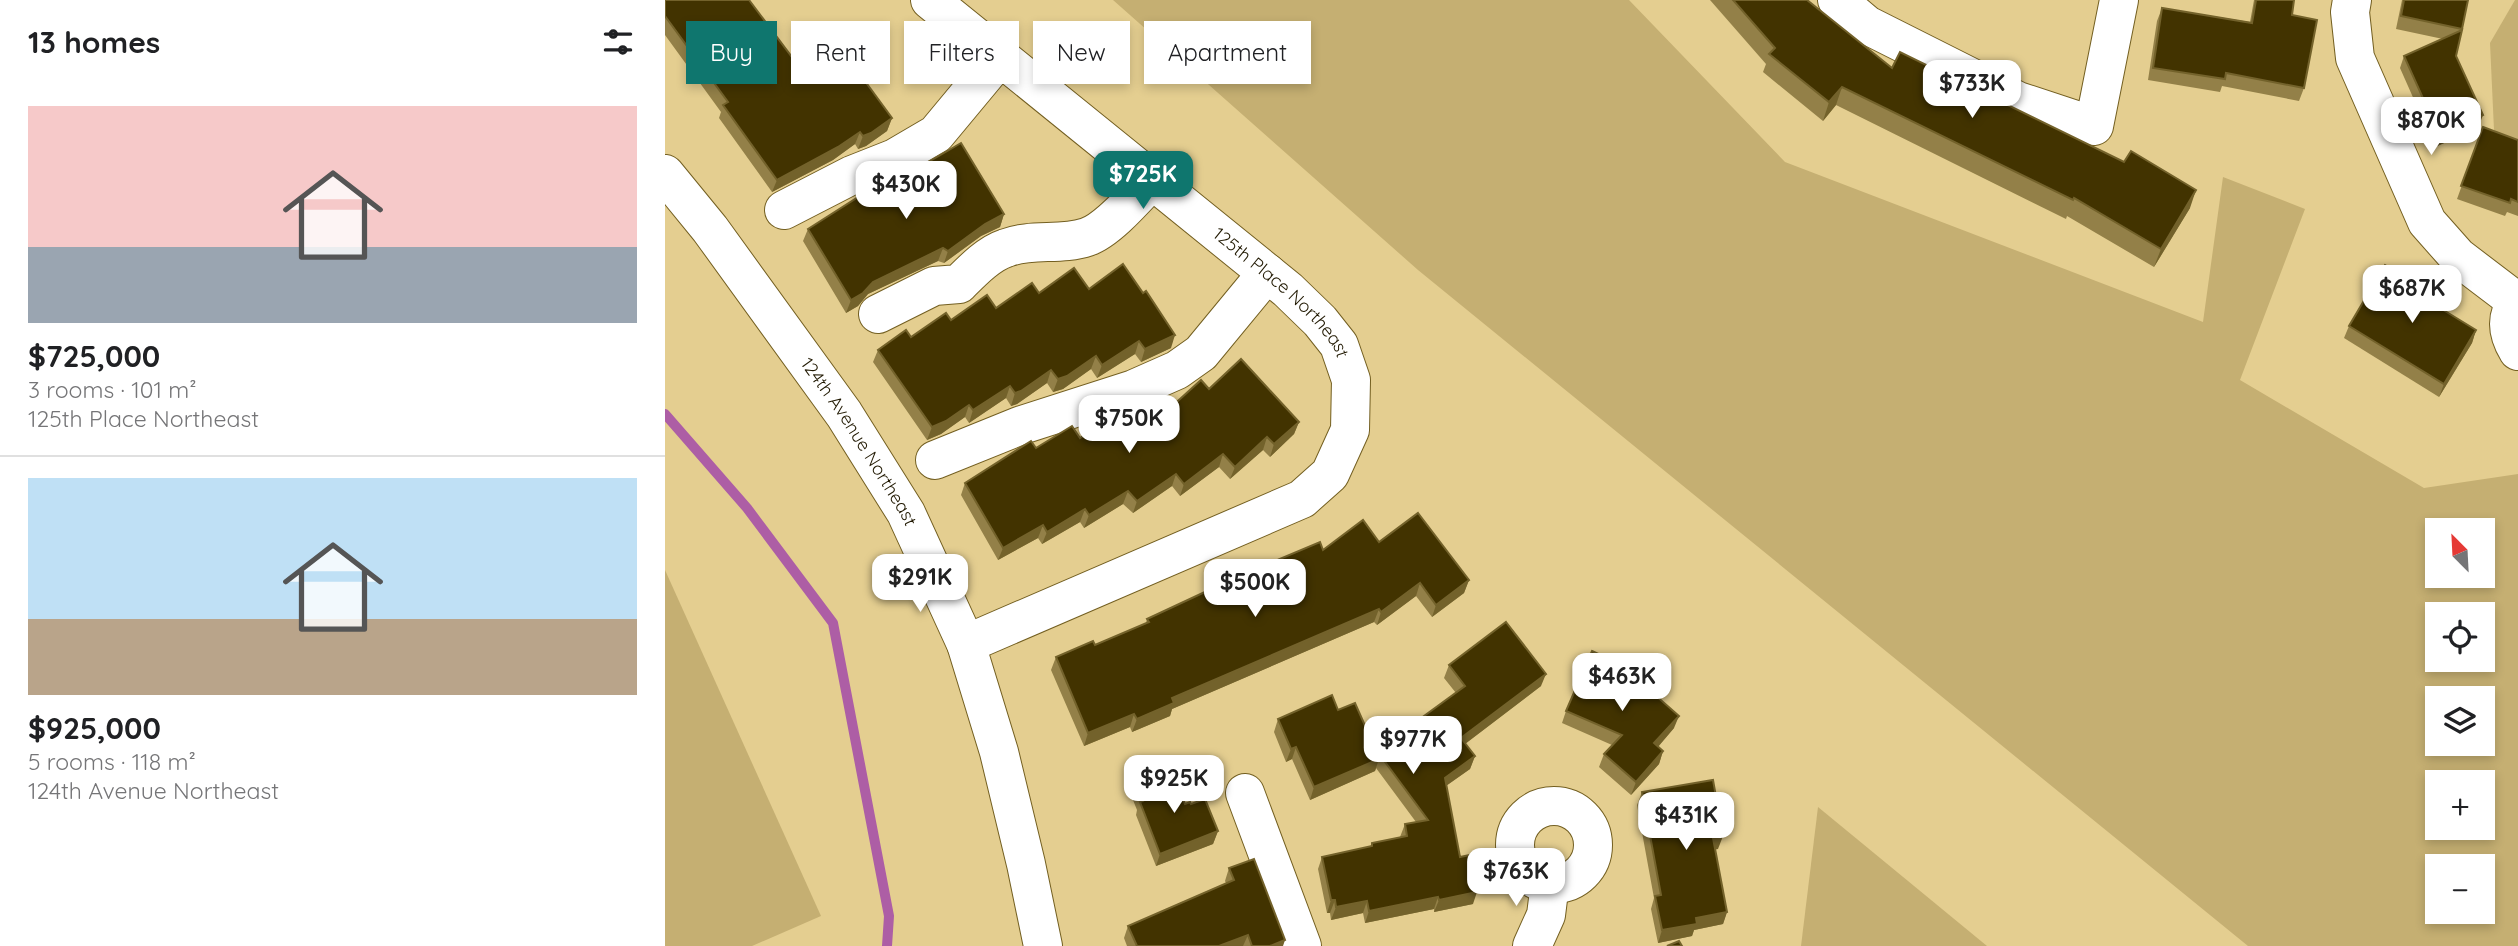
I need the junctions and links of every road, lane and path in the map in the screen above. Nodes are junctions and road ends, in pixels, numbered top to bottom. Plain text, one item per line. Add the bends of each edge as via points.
1 (930, 0) edge
2 (1837, 0) edge
3 (2119, 0) edge
4 (2352, 0) edge
5 (956, 21) edge
6 (1019, 72) edge
7 (978, 84) edge
8 (665, 174) edge
9 (1152, 180) junction
10 (784, 210) dead end
11 (1267, 273) junction
12 (2517, 300) edge
13 (878, 314) dead end
14 (2518, 351) edge
15 (935, 460) dead end
16 (966, 644) junction
17 (1245, 793) dead end
18 (1550, 883) dead end
19 (1043, 946) edge
20 (1302, 946) edge
21 (1532, 946) edge

1 - 5 street, 125th Place Northeast
2 - 3 street via 1867,25 2018,101 2094,126
4 - 12 street via 2355,58 2427,222 2458,257
6 - 9 street, 125th Place Northeast
7 - 10 street via 936,134
8 - 16 street, 124th Avenue Northeast via 844,414 906,513
9 - 11 street, 125th Place Northeast
9 - 13 street via 1089,237 1006,247 959,284 934,286
11 - 15 street via 1201,353 1177,370
11 - 16 street, 125th Place Northeast via 1320,321 1339,345 1351,380 1350,430 1330,474 1302,499
12 - 14 street via 2508,327
16 - 19 street, 124th Avenue Northeast via 999,752
17 - 20 street
18 - 21 street via 1546,915

